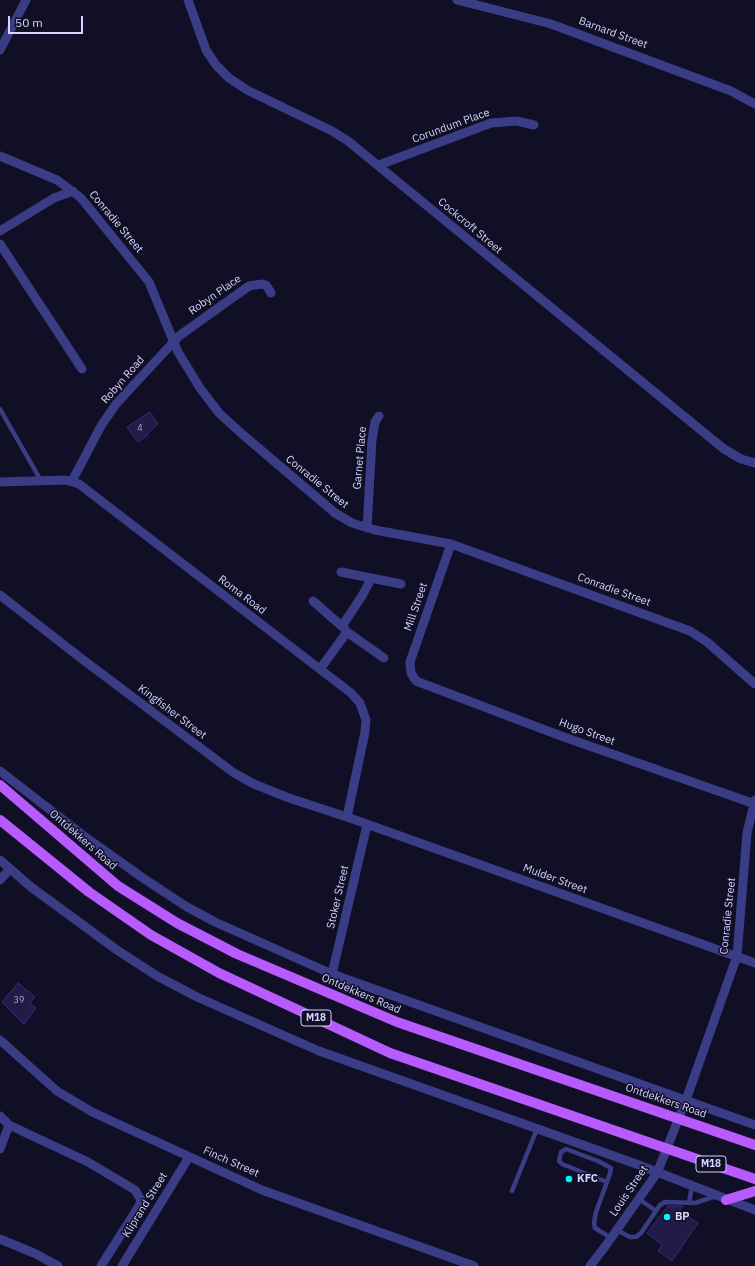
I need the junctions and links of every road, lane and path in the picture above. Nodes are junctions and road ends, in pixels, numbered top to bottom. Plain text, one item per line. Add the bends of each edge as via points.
1 (26, 0) edge
2 (188, 0) edge
3 (457, 0) edge
4 (0, 50) edge
5 (755, 104) edge
6 (534, 125) dead end
7 (0, 156) edge
8 (379, 165) junction
9 (73, 191) junction
10 (0, 231) edge
11 (0, 244) edge
12 (271, 293) dead end
13 (174, 342) junction
14 (82, 369) dead end
15 (0, 409) edge
16 (379, 416) dead end
17 (755, 463) edge
18 (40, 479) junction
19 (72, 481) junction
20 (0, 482) edge
21 (367, 528) junction
22 (451, 544) junction
23 (341, 572) dead end
24 (371, 579) junction
25 (402, 584) dead end
26 (0, 595) edge
27 (313, 601) dead end
28 (344, 629) junction
29 (384, 658) dead end
30 (320, 669) junction
31 (413, 678) joint
32 (755, 684) edge
33 (0, 771) edge
34 (0, 784) edge
35 (754, 802) edge
36 (347, 817) junction
37 (0, 820) edge
38 (367, 825) junction
39 (0, 860) edge
40 (10, 868) junction
41 (0, 880) edge
42 (737, 956) junction
43 (755, 963) edge
44 (332, 974) junction
45 (0, 1040) edge
46 (686, 1100) junction
47 (0, 1116) edge
48 (679, 1118) junction
49 (10, 1125) junction
50 (755, 1125) edge
51 (536, 1128) junction
52 (755, 1145) edge
53 (667, 1148) junction
54 (0, 1149) edge
55 (189, 1157) junction
56 (657, 1173) junction
57 (755, 1179) edge
58 (608, 1182) junction
59 (692, 1186) junction
60 (512, 1191) dead end
61 (755, 1191) edge
62 (716, 1196) junction
63 (639, 1199) junction
64 (726, 1200) junction
65 (690, 1203) junction
66 (755, 1210) edge
67 (656, 1211) junction
68 (614, 1234) junction
69 (0, 1239) edge
70 (58, 1266) edge
71 (102, 1266) edge
72 (122, 1266) edge
73 (474, 1266) edge
74 (590, 1266) edge

1 - 4 street
2 - 8 street, Cockcroft Street via 206,50 229,78 247,90 332,131
3 - 5 street, Barnard Street via 569,30 737,93
6 - 8 street, Corundum Place via 517,121 492,123
7 - 9 street, Conradie Street via 57,180
8 - 17 street, Cockcroft Street via 724,449 741,459
9 - 10 street via 54,198
9 - 13 street, Conradie Street via 149,282
11 - 14 street
12 - 13 street, Robyn Place via 266,285 249,286
13 - 19 street, Robyn Road via 116,404 101,426
13 - 21 street, Conradie Street via 189,371 228,422 328,508 344,519
15 - 18 lane
16 - 21 street, Garnet Place via 375,422 372,440
18 - 19 street, Roma Road
18 - 20 street, Roma Road
19 - 30 street, Roma Road
21 - 22 street, Conradie Street
22 - 31 street, Mill Street via 410,662
22 - 32 street, Conradie Street via 695,634
23 - 24 street
24 - 25 street
24 - 28 street
26 - 36 street, Kingfisher Street via 82,660 234,773 289,798
27 - 28 street
28 - 29 street
28 - 30 street
30 - 36 street, Roma Road via 360,703 366,720
31 - 35 street, Hugo Street via 423,685
33 - 44 street, Ontdekkers Road via 88,839 187,907
34 - 48 main road, Ontdekkers Road / M18 via 118,886 177,923 237,954 397,1022
35 - 42 street, Conradie Street via 747,834
36 - 38 street, Mulder Street
37 - 53 main road, M18 via 89,892 151,936 219,973 390,1053
38 - 42 street, Mulder Street
38 - 44 street, Stoker Street
39 - 40 street
40 - 41 street
40 - 51 street via 31,887 117,950 157,976 197,997 319,1051
42 - 43 street, Mulder Street
42 - 46 street, Conradie Street
44 - 46 street, Ontdekkers Road
45 - 55 street, Finch Street via 66,1098
46 - 48 street, Louis Street
46 - 50 street, Ontdekkers Road
47 - 49 street
48 - 52 main road, Ontdekkers Road / M18
48 - 53 street, Louis Street
49 - 54 street
49 - 71 street via 88,1162 135,1190 141,1200 139,1206
51 - 56 street
51 - 60 lane
53 - 56 street, Louis Street
53 - 57 main road, M18
55 - 72 street, Kliprand Street
55 - 73 street, Finch Street via 262,1190
56 - 59 street
56 - 63 street, Louis Street
58 - 58 lane via 612,1170 608,1165 566,1149 561,1152 559,1161 562,1164
58 - 68 lane via 594,1223 595,1228
59 - 62 street
59 - 65 lane
61 - 64 main road
62 - 64 street
62 - 65 lane via 704,1202
63 - 67 lane
63 - 68 street, Louis Street
64 - 66 street
65 - 67 lane via 665,1202
67 - 68 lane via 636,1237
68 - 74 street, Louis Street
69 - 70 street

